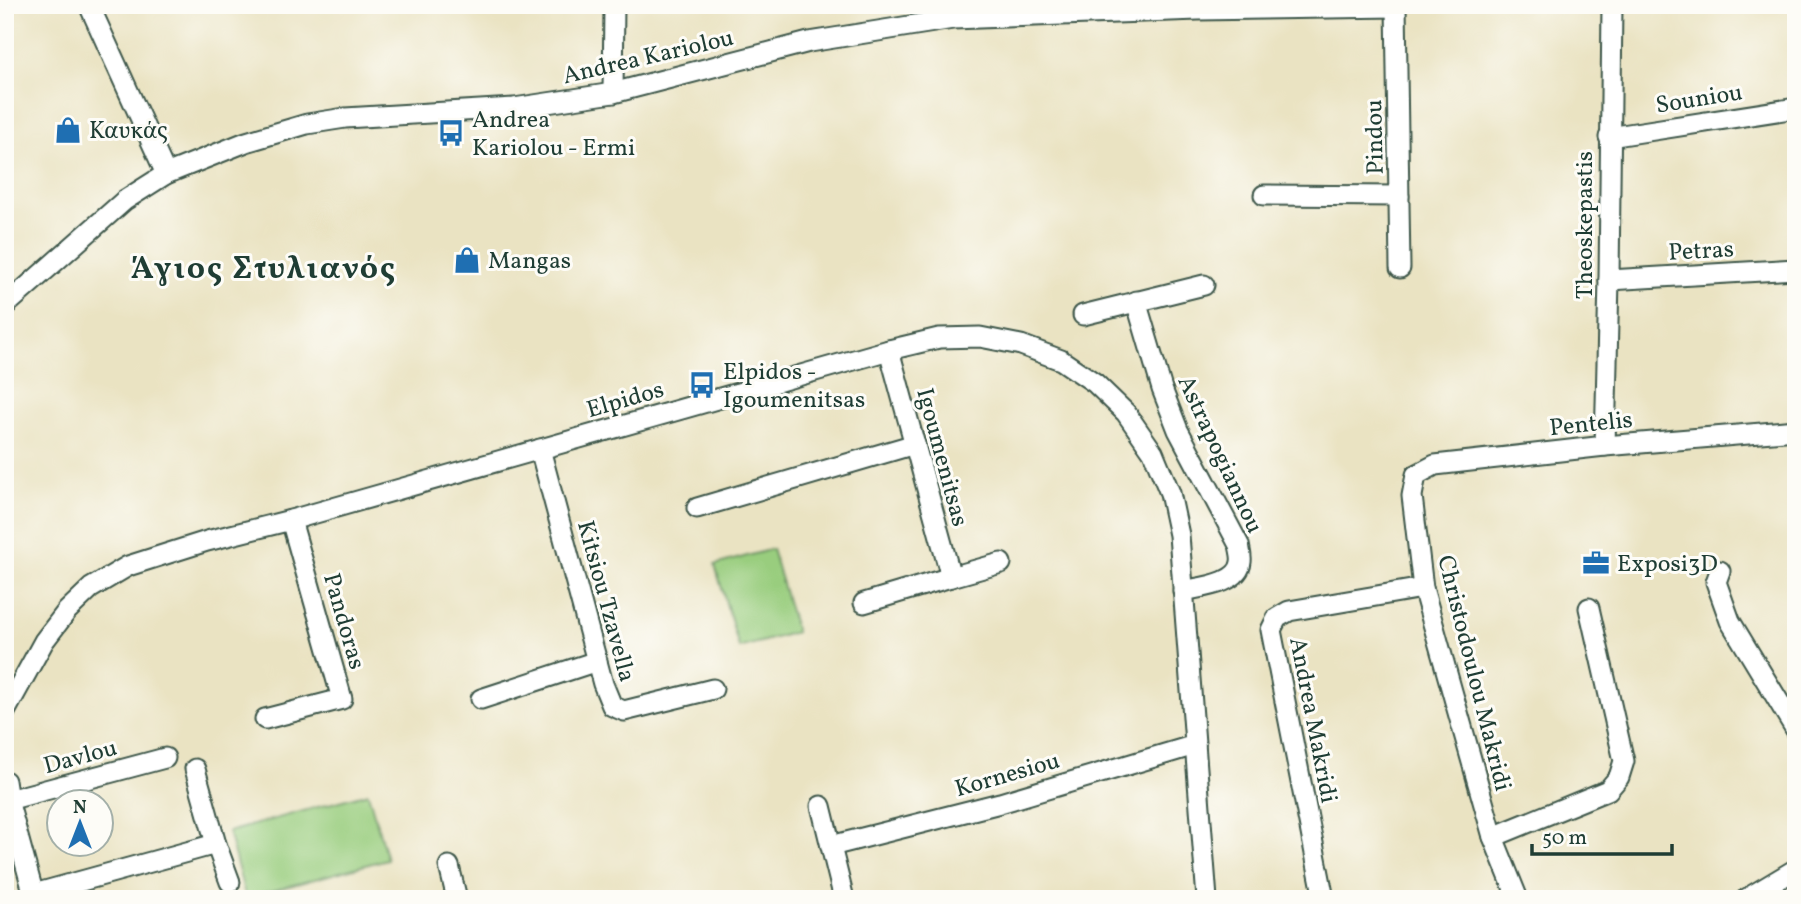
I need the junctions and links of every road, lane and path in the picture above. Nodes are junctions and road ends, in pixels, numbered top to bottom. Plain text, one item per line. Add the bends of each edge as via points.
1 (89, 5) edge
2 (614, 5) edge
3 (1612, 5) edge
4 (1396, 6) edge
5 (1198, 7) edge
6 (613, 93) junction
7 (1796, 108) edge
8 (1609, 137) junction
9 (166, 173) junction
10 (1264, 195) dead end
11 (1399, 196) junction
12 (1399, 268) dead end
13 (1796, 269) edge
14 (1609, 280) junction
15 (1204, 285) dead end
16 (1136, 301) junction
17 (5, 306) edge
18 (1083, 315) dead end
19 (889, 350) junction
20 (1796, 430) edge
21 (915, 444) junction
22 (1605, 446) junction
23 (540, 449) junction
24 (1412, 496) joint
25 (698, 508) dead end
26 (291, 520) junction
27 (1001, 563) dead end
28 (1720, 571) dead end
29 (951, 577) junction
30 (1423, 588) junction
31 (1184, 591) junction
32 (864, 603) dead end
33 (1589, 608) dead end
34 (597, 661) junction
35 (713, 689) dead end
36 (481, 699) dead end
37 (5, 712) edge
38 (265, 719) dead end
39 (1796, 730) edge
40 (1195, 745) junction
41 (165, 758) dead end
42 (195, 769) dead end
43 (7, 791) edge
44 (821, 806) dead end
45 (1493, 837) junction
46 (216, 844) junction
47 (831, 846) junction
48 (449, 866) dead end
49 (1796, 869) edge
50 (230, 882) dead end
51 (35, 896) edge
52 (457, 899) edge
53 (844, 899) edge
54 (1206, 899) edge
55 (1324, 899) edge
56 (1518, 899) edge
57 (1746, 899) edge

1 - 9 street
2 - 6 street
3 - 8 street, Theoskepastis
4 - 5 street, Andrea Kariolou
4 - 11 street, Pindou
5 - 6 street, Andrea Kariolou via 953,19 809,42
6 - 9 street, Andrea Kariolou via 514,108 307,124
7 - 8 street, Souniou
8 - 14 street, Theoskepastis
9 - 17 street, Andrea Kariolou via 125,201
10 - 11 street
11 - 12 street, Pindou
13 - 14 street, Petras
14 - 22 street, Theoskepastis
15 - 16 street
16 - 18 street
16 - 31 street, Astrapogiannou via 1178,430 1239,545 1241,564 1236,573 1225,581
19 - 21 street, Igoumenitsas
19 - 23 street, Elpidos
19 - 31 street, Elpidos via 939,338 980,337 1021,345 1061,360 1096,383 1126,413 1153,452 1170,493
20 - 22 street, Pentelis
21 - 25 street
21 - 29 street, Igoumenitsas
22 - 24 street, Pentelis via 1435,465 1416,475
23 - 26 street, Elpidos
23 - 34 street, Kitsiou Tzavella
24 - 30 street, Christodoulou Makridi
26 - 37 street, Elpidos via 128,566 91,588 44,641
26 - 38 street, Pandoras via 342,699
27 - 29 street
28 - 39 street via 1716,582 1730,621
29 - 32 street
30 - 45 street, Christodoulou Makridi
30 - 55 street, Andrea Makridi via 1289,611 1277,618 1271,630
31 - 40 street, Elpidos
33 - 45 street via 1625,761 1619,777 1608,790
34 - 35 street, Kitsiou Tzavella via 612,706 624,711
34 - 36 street
40 - 47 street, Kornesiou via 1000,803
40 - 54 street, Elpidos
41 - 43 street, Davlou
42 - 46 street
43 - 51 street
44 - 47 street
45 - 56 street, Christodoulou Makridi
46 - 50 street
46 - 51 street
47 - 53 street
48 - 52 street
49 - 57 street

